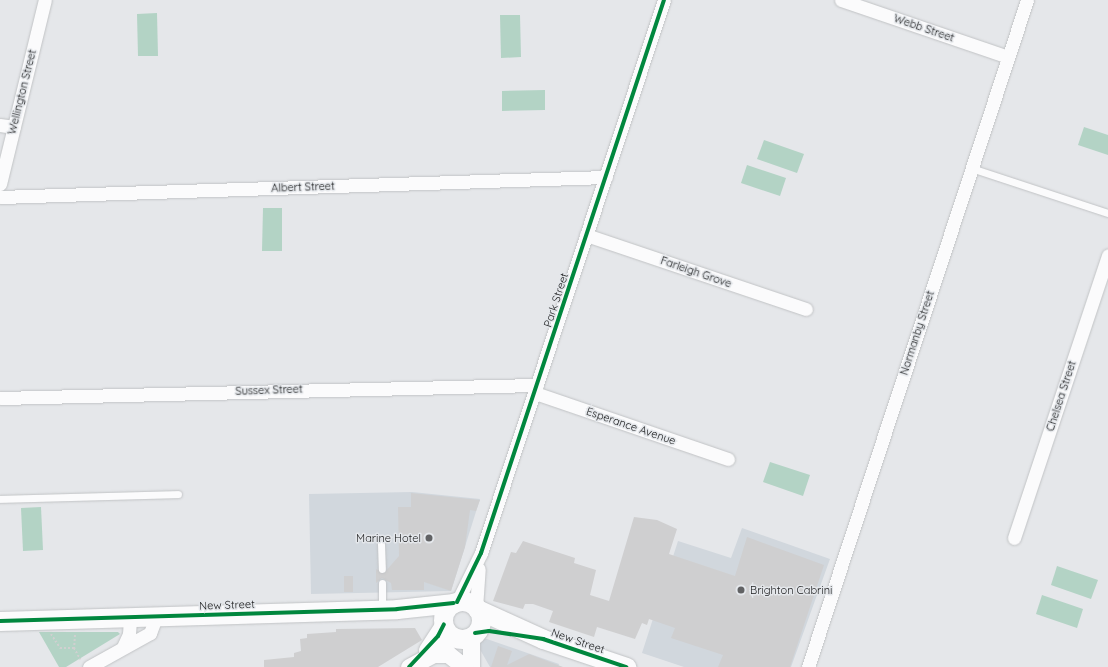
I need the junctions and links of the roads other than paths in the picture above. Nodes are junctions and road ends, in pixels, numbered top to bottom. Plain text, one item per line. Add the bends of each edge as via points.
1 (45, 0) edge
2 (664, 0) edge
3 (841, 0) edge
4 (1027, 0) edge
5 (1008, 57) junction
6 (0, 125) edge
7 (14, 127) junction
8 (971, 168) junction
9 (606, 177) junction
10 (0, 184) edge
11 (0, 197) edge
12 (1108, 212) edge
13 (586, 235) junction
14 (1108, 255) edge
15 (806, 309) dead end
16 (536, 389) junction
17 (0, 398) edge
18 (728, 459) dead end
19 (178, 494) dead end
20 (0, 499) edge
21 (1014, 538) dead end
22 (381, 544) dead end
23 (481, 553) junction
24 (382, 569) dead end
25 (382, 583) dead end
26 (456, 602) junction
27 (390, 609) junction
28 (477, 609) junction
29 (156, 617) junction
30 (130, 618) junction
31 (0, 621) edge
32 (457, 631) junction
33 (543, 639) junction
34 (123, 647) junction
35 (433, 654) junction
36 (85, 665) edge
37 (413, 665) edge
38 (464, 667) edge
39 (470, 667) edge
40 (626, 667) edge
41 (808, 667) edge

1 - 7 street, Wellington Street
2 - 9 street, Park Street
3 - 5 street, Webb Street
4 - 5 street, Normanby Street
5 - 8 street, Normanby Street
6 - 7 street
7 - 10 street, Wellington Street
8 - 12 lane
8 - 41 street, Normanby Street
9 - 11 street, Albert Street
9 - 13 street, Park Street
13 - 15 street, Farleigh Grove
13 - 16 street, Park Street
14 - 21 street, Chelsea Street
16 - 17 street, Sussex Street
16 - 18 street, Esperance Avenue
16 - 23 street, Park Street
19 - 20 lane
22 - 24 lane
23 - 26 street, Park Street
23 - 28 street, Park Street
25 - 27 lane
26 - 27 main road, New Street
26 - 28 main road, New Street via 467,602
26 - 32 main road via 446,610
27 - 29 main road, New Street
27 - 32 main road, New Street
28 - 32 main road via 480,620
28 - 33 main road, New Street
29 - 30 main road, New Street
29 - 34 street via 150,633
30 - 31 main road, New Street
30 - 34 street via 129,634
32 - 33 main road, New Street via 489,631
32 - 35 street
32 - 37 street via 438,636
32 - 39 street
33 - 40 main road, New Street
34 - 36 street
35 - 37 street
35 - 38 street via 448,654

